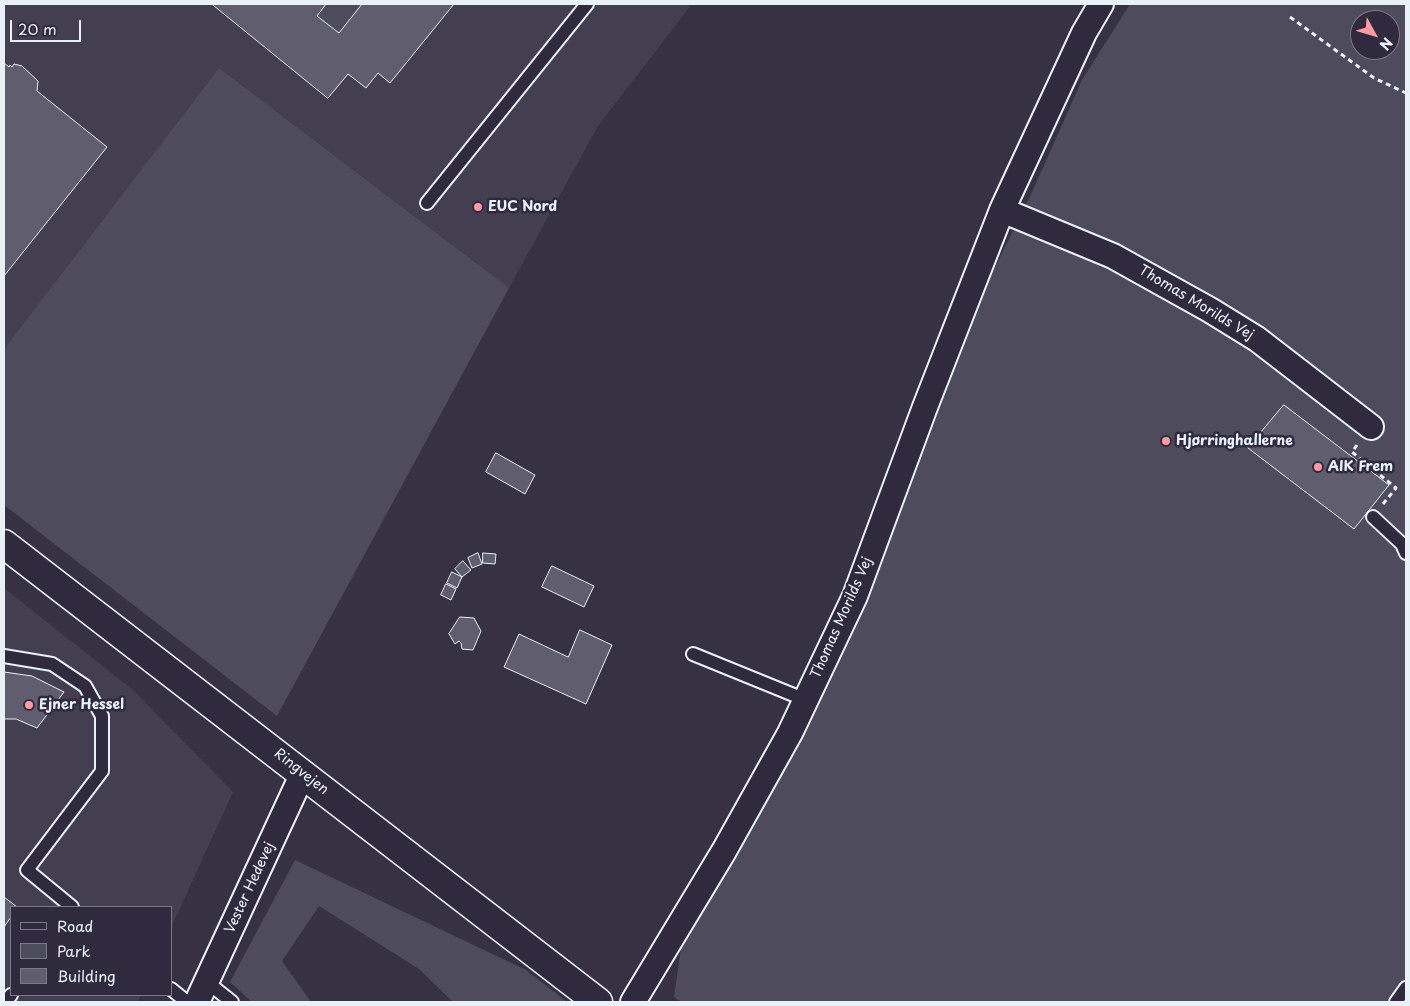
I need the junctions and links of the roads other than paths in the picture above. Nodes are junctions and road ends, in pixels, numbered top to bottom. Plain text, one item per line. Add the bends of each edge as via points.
1 (588, 4) edge
2 (1101, 4) edge
3 (427, 203) dead end
4 (1002, 210) junction
5 (1371, 427) road end
6 (1373, 517) road end
7 (4, 544) edge
8 (1406, 553) edge
9 (693, 654) dead end
10 (4, 656) edge
11 (806, 700) junction
12 (303, 773) junction
13 (71, 906) edge
14 (1406, 988) edge
15 (172, 990) edge
16 (202, 992) edge
17 (187, 1002) edge
18 (232, 1002) edge
19 (598, 1002) edge
20 (633, 1002) edge
21 (1396, 1002) edge

1 - 3 lane
2 - 4 street, Thomas Morilds Vej via 1084,32
4 - 5 street, Thomas Morilds Vej via 1113,256 1210,310 1272,350
4 - 11 street, Thomas Morilds Vej via 855,596
6 - 8 lane via 1392,533
7 - 12 main road, Ringvejen
9 - 11 lane
10 - 13 lane via 52,664 85,686 102,716 102,771 27,870
11 - 20 street, Thomas Morilds Vej via 724,850
12 - 16 street, Vester Hedevej
12 - 19 main road, Ringvejen
14 - 21 lane
15 - 17 lane
16 - 18 lane

